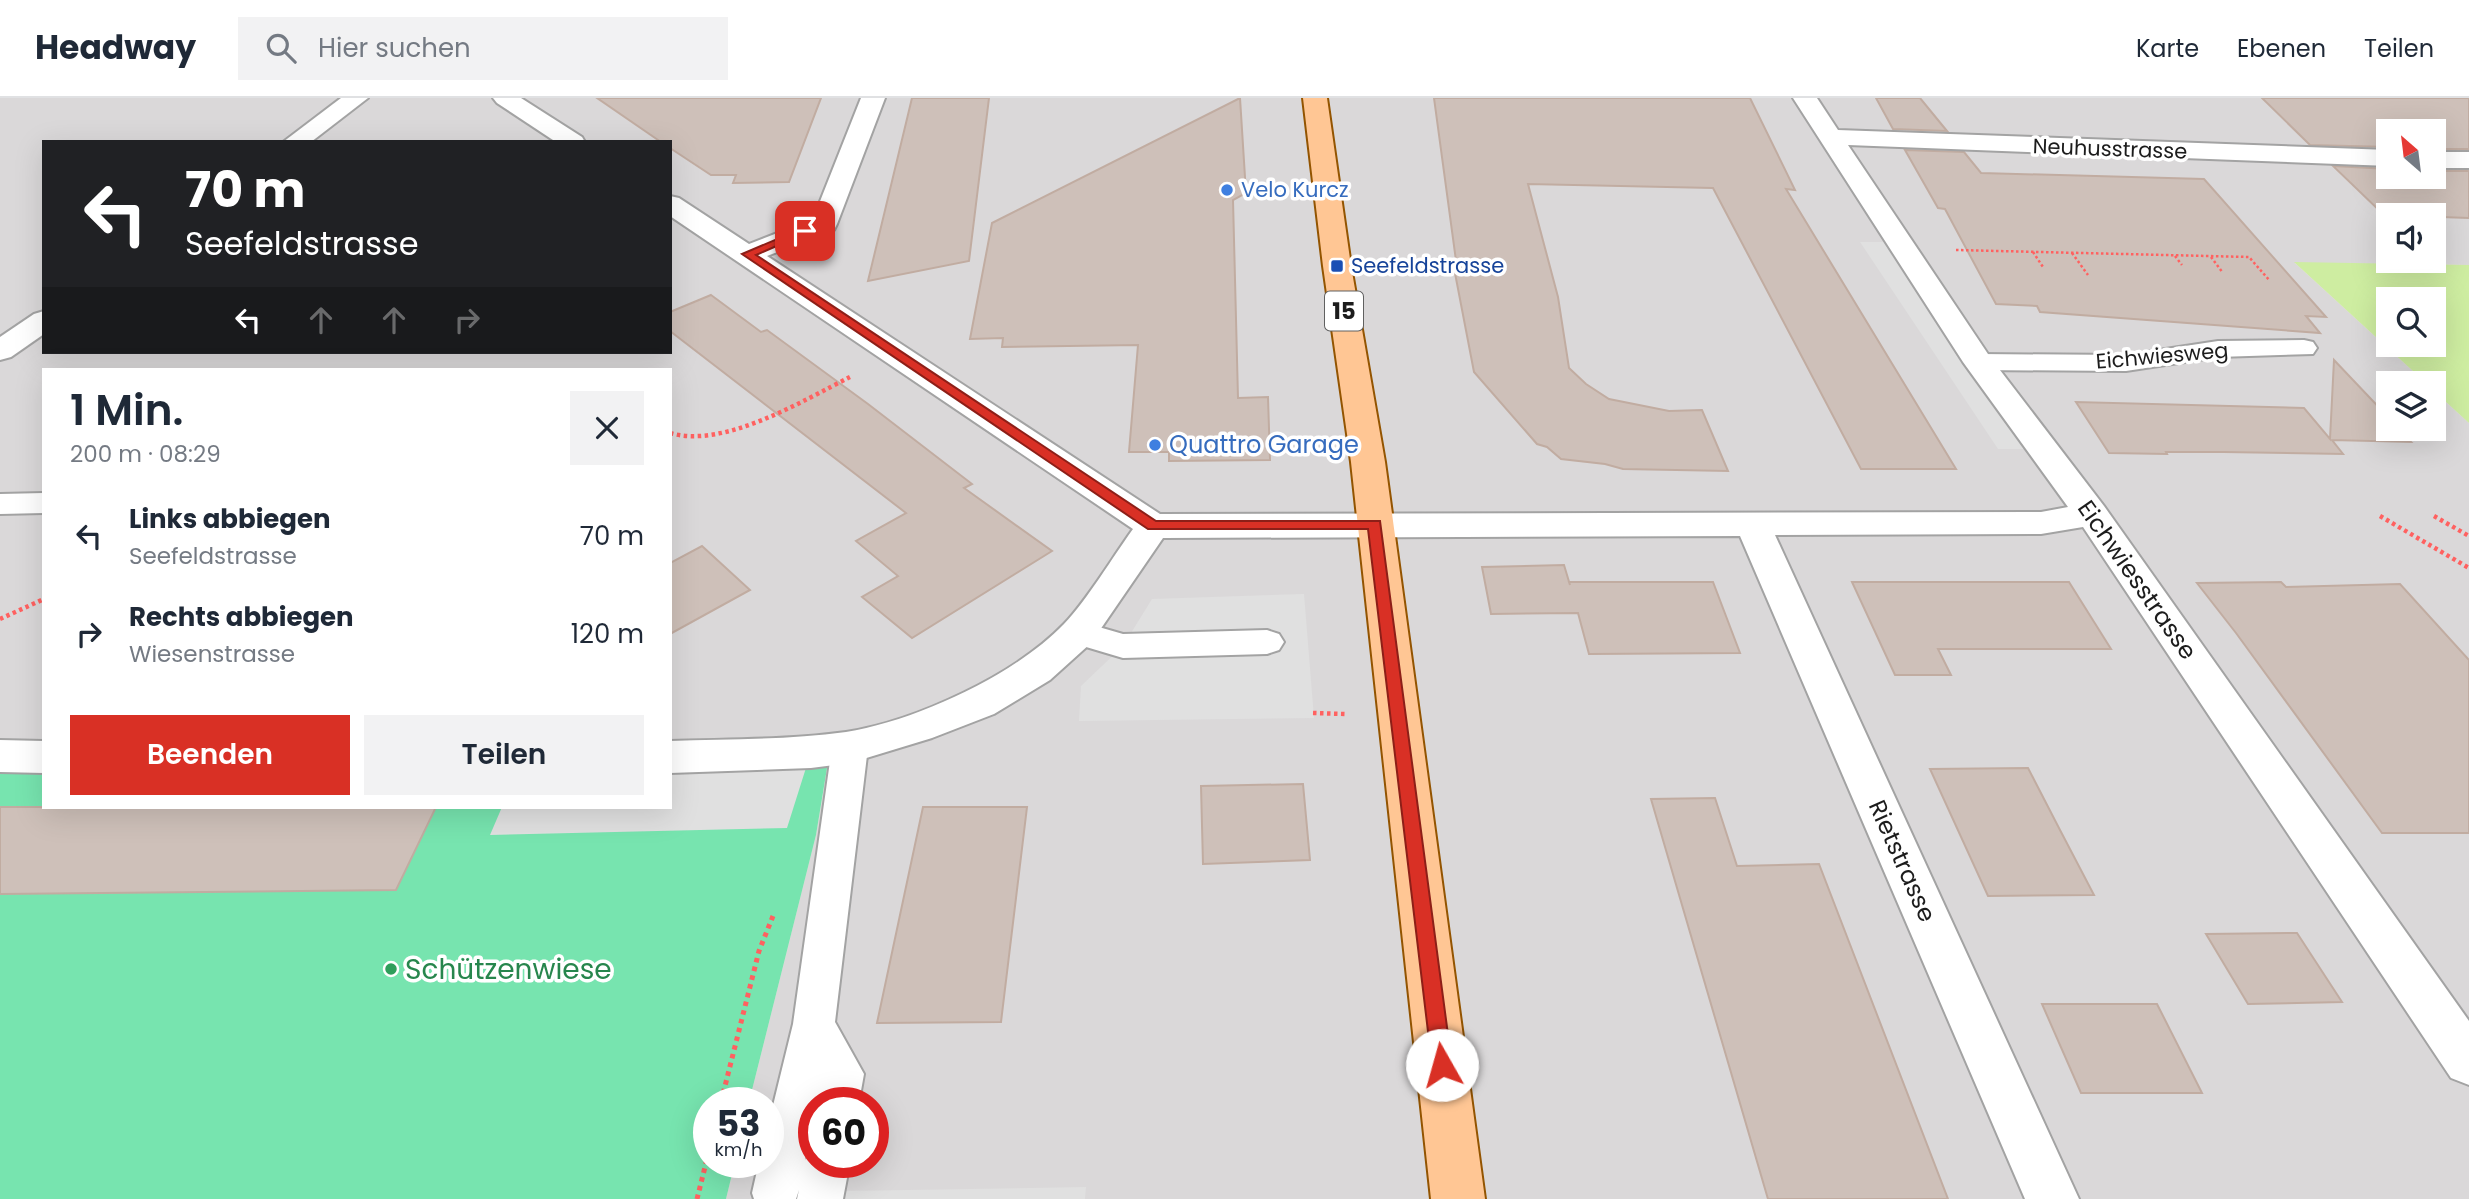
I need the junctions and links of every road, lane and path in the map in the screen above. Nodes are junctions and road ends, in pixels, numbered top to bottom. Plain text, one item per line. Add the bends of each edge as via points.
1 (356, 98) edge
2 (505, 98) edge
3 (873, 98) edge
4 (1315, 98) edge
5 (1805, 98) edge
6 (1832, 137) junction
7 (298, 140) edge
8 (570, 140) edge
9 (2376, 158) edge
10 (2446, 160) edge
11 (2469, 160) edge
12 (672, 206) edge
13 (1902, 248) junction
14 (1997, 251) junction
15 (2032, 251) junction
16 (2072, 253) junction
17 (748, 254) junction
18 (2175, 255) junction
19 (2210, 256) junction
20 (2001, 259) dead end
21 (2182, 265) dead end
22 (2043, 267) dead end
23 (2223, 273) dead end
24 (2088, 275) dead end
25 (2270, 281) dead end
26 (42, 321) edge
27 (2304, 348) dead end
28 (0, 351) edge
29 (1978, 362) junction
30 (858, 373) dead end
31 (672, 434) edge
32 (42, 503) edge
33 (0, 504) edge
34 (2092, 514) junction
35 (2380, 516) dead end
36 (2434, 516) dead end
37 (1752, 523) junction
38 (1375, 524) junction
39 (1153, 526) junction
40 (2469, 536) edge
41 (2469, 568) edge
42 (42, 600) edge
43 (0, 619) edge
44 (1078, 633) junction
45 (1266, 642) dead end
46 (1313, 713) dead end
47 (1345, 714) dead end
48 (850, 747) junction
49 (0, 757) edge
50 (42, 757) edge
51 (672, 757) edge
52 (814, 1024) junction
53 (2469, 1062) edge
54 (840, 1087) edge
55 (702, 1178) edge
56 (824, 1178) edge
57 (775, 1193) dead end
58 (697, 1199) edge
59 (820, 1199) edge
60 (1458, 1199) edge
61 (2052, 1199) edge

1 - 7 street
2 - 8 street
3 - 17 street via 824,223
4 - 38 main road, 15
5 - 6 street, Eichwiesstrasse
6 - 9 street, Neuhusstrasse
6 - 13 street, Eichwiesstrasse
10 - 11 street
12 - 17 street
13 - 14 path
13 - 29 street, Eichwiesstrasse
14 - 15 path
14 - 20 path
15 - 16 path
15 - 22 path
16 - 18 path
16 - 24 path
17 - 39 street
18 - 19 path
18 - 21 path
19 - 23 path
19 - 25 path via 2249,257
26 - 28 street
27 - 29 lane, Eichwiesweg via 2218,349 2126,363
29 - 34 street, Eichwiesstrasse
30 - 31 path via 727,432 694,438
32 - 33 lane
34 - 37 street via 2041,523
34 - 53 street, Eichwiesstrasse
35 - 41 path
36 - 40 path
37 - 38 street
37 - 61 street, Rietstrasse
38 - 39 street
38 - 60 main road, 15
39 - 44 street
42 - 43 path
44 - 45 lane via 1123,646
44 - 48 street via 1036,670 980,703
46 - 47 path
48 - 51 street
48 - 52 lane
49 - 50 street
52 - 54 lane via 842,1074
52 - 57 lane
55 - 58 path
56 - 59 lane

